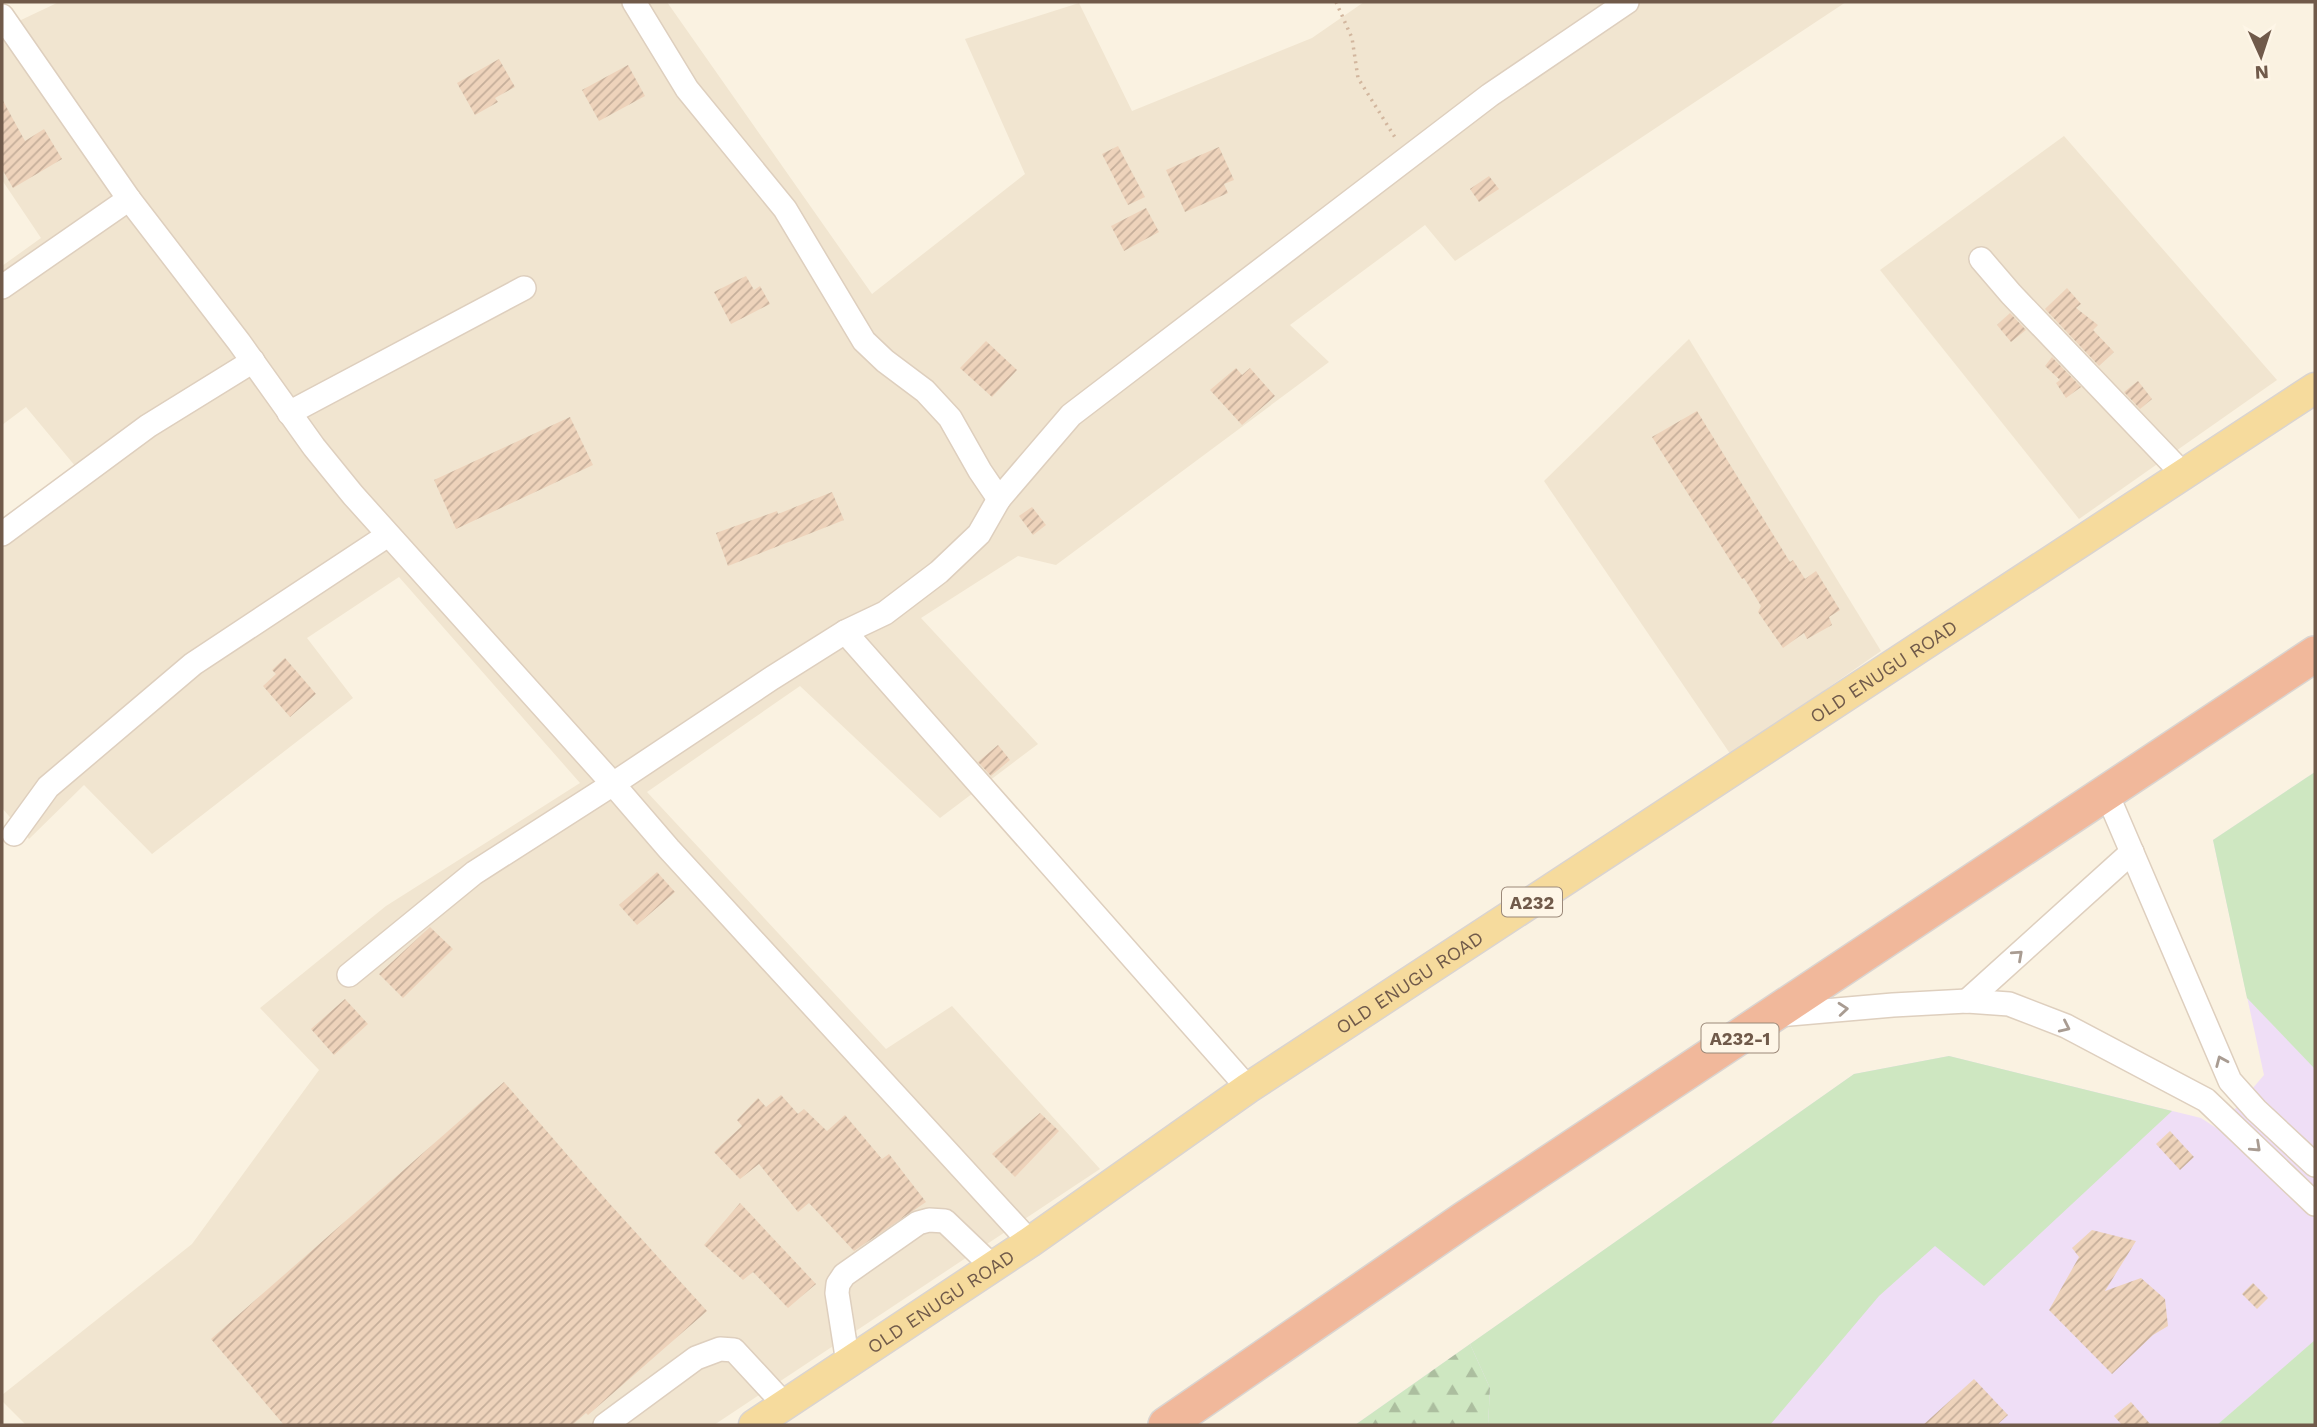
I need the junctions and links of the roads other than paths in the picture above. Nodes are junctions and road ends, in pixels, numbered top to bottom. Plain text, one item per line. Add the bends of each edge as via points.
1 (634, 2) edge
2 (1627, 2) edge
3 (2, 16) edge
4 (129, 199) junction
5 (1981, 259) dead end
6 (2, 287) edge
7 (524, 288) dead end
8 (253, 361) junction
9 (2315, 388) edge
10 (289, 412) junction
11 (2184, 475) junction
12 (999, 499) junction
13 (2, 534) edge
14 (388, 535) junction
15 (845, 632) junction
16 (2315, 654) edge
17 (613, 784) junction
18 (2107, 794) junction
19 (14, 834) dead end
20 (2132, 852) junction
21 (349, 975) dead end
22 (1967, 1001) junction
23 (1775, 1015) junction
24 (1248, 1087) junction
25 (2315, 1165) edge
26 (2315, 1204) edge
27 (1030, 1242) junction
28 (992, 1266) junction
29 (848, 1363) junction
30 (785, 1405) junction
31 (605, 1425) edge
32 (754, 1425) edge
33 (1166, 1425) edge

1 - 12 street via 687,89 785,209 864,341 950,418
2 - 12 street via 1490,95 1071,415
3 - 4 street
4 - 6 street
4 - 8 street
5 - 11 street
7 - 10 street
8 - 10 street
8 - 13 street via 148,426
9 - 11 main road, OLD ENUGU ROAD / A232
10 - 14 street
11 - 24 main road, OLD ENUGU ROAD / A232
12 - 15 street via 979,534 939,572 885,614
14 - 17 street
14 - 19 street via 193,664 48,787
15 - 17 street
15 - 24 street
16 - 18 highway, A232-1
17 - 21 street via 474,873
17 - 27 street
18 - 20 street
18 - 23 highway, A232-1
22 -> 20 street
25 -> 20 street via 2230,1080
23 -> 22 street
22 -> 26 street via 2009,1004 2066,1026 2206,1100
23 - 33 highway, A232-1 via 1465,1219
24 - 27 main road, OLD ENUGU ROAD / A232
27 - 28 main road, OLD ENUGU ROAD / A232
28 - 29 main road, OLD ENUGU ROAD / A232
28 - 29 street via 944,1221 918,1223 844,1275 838,1284
29 - 30 main road, OLD ENUGU ROAD / A232
30 - 31 street via 734,1350 720,1349 696,1358
30 - 32 main road, OLD ENUGU ROAD / A232

